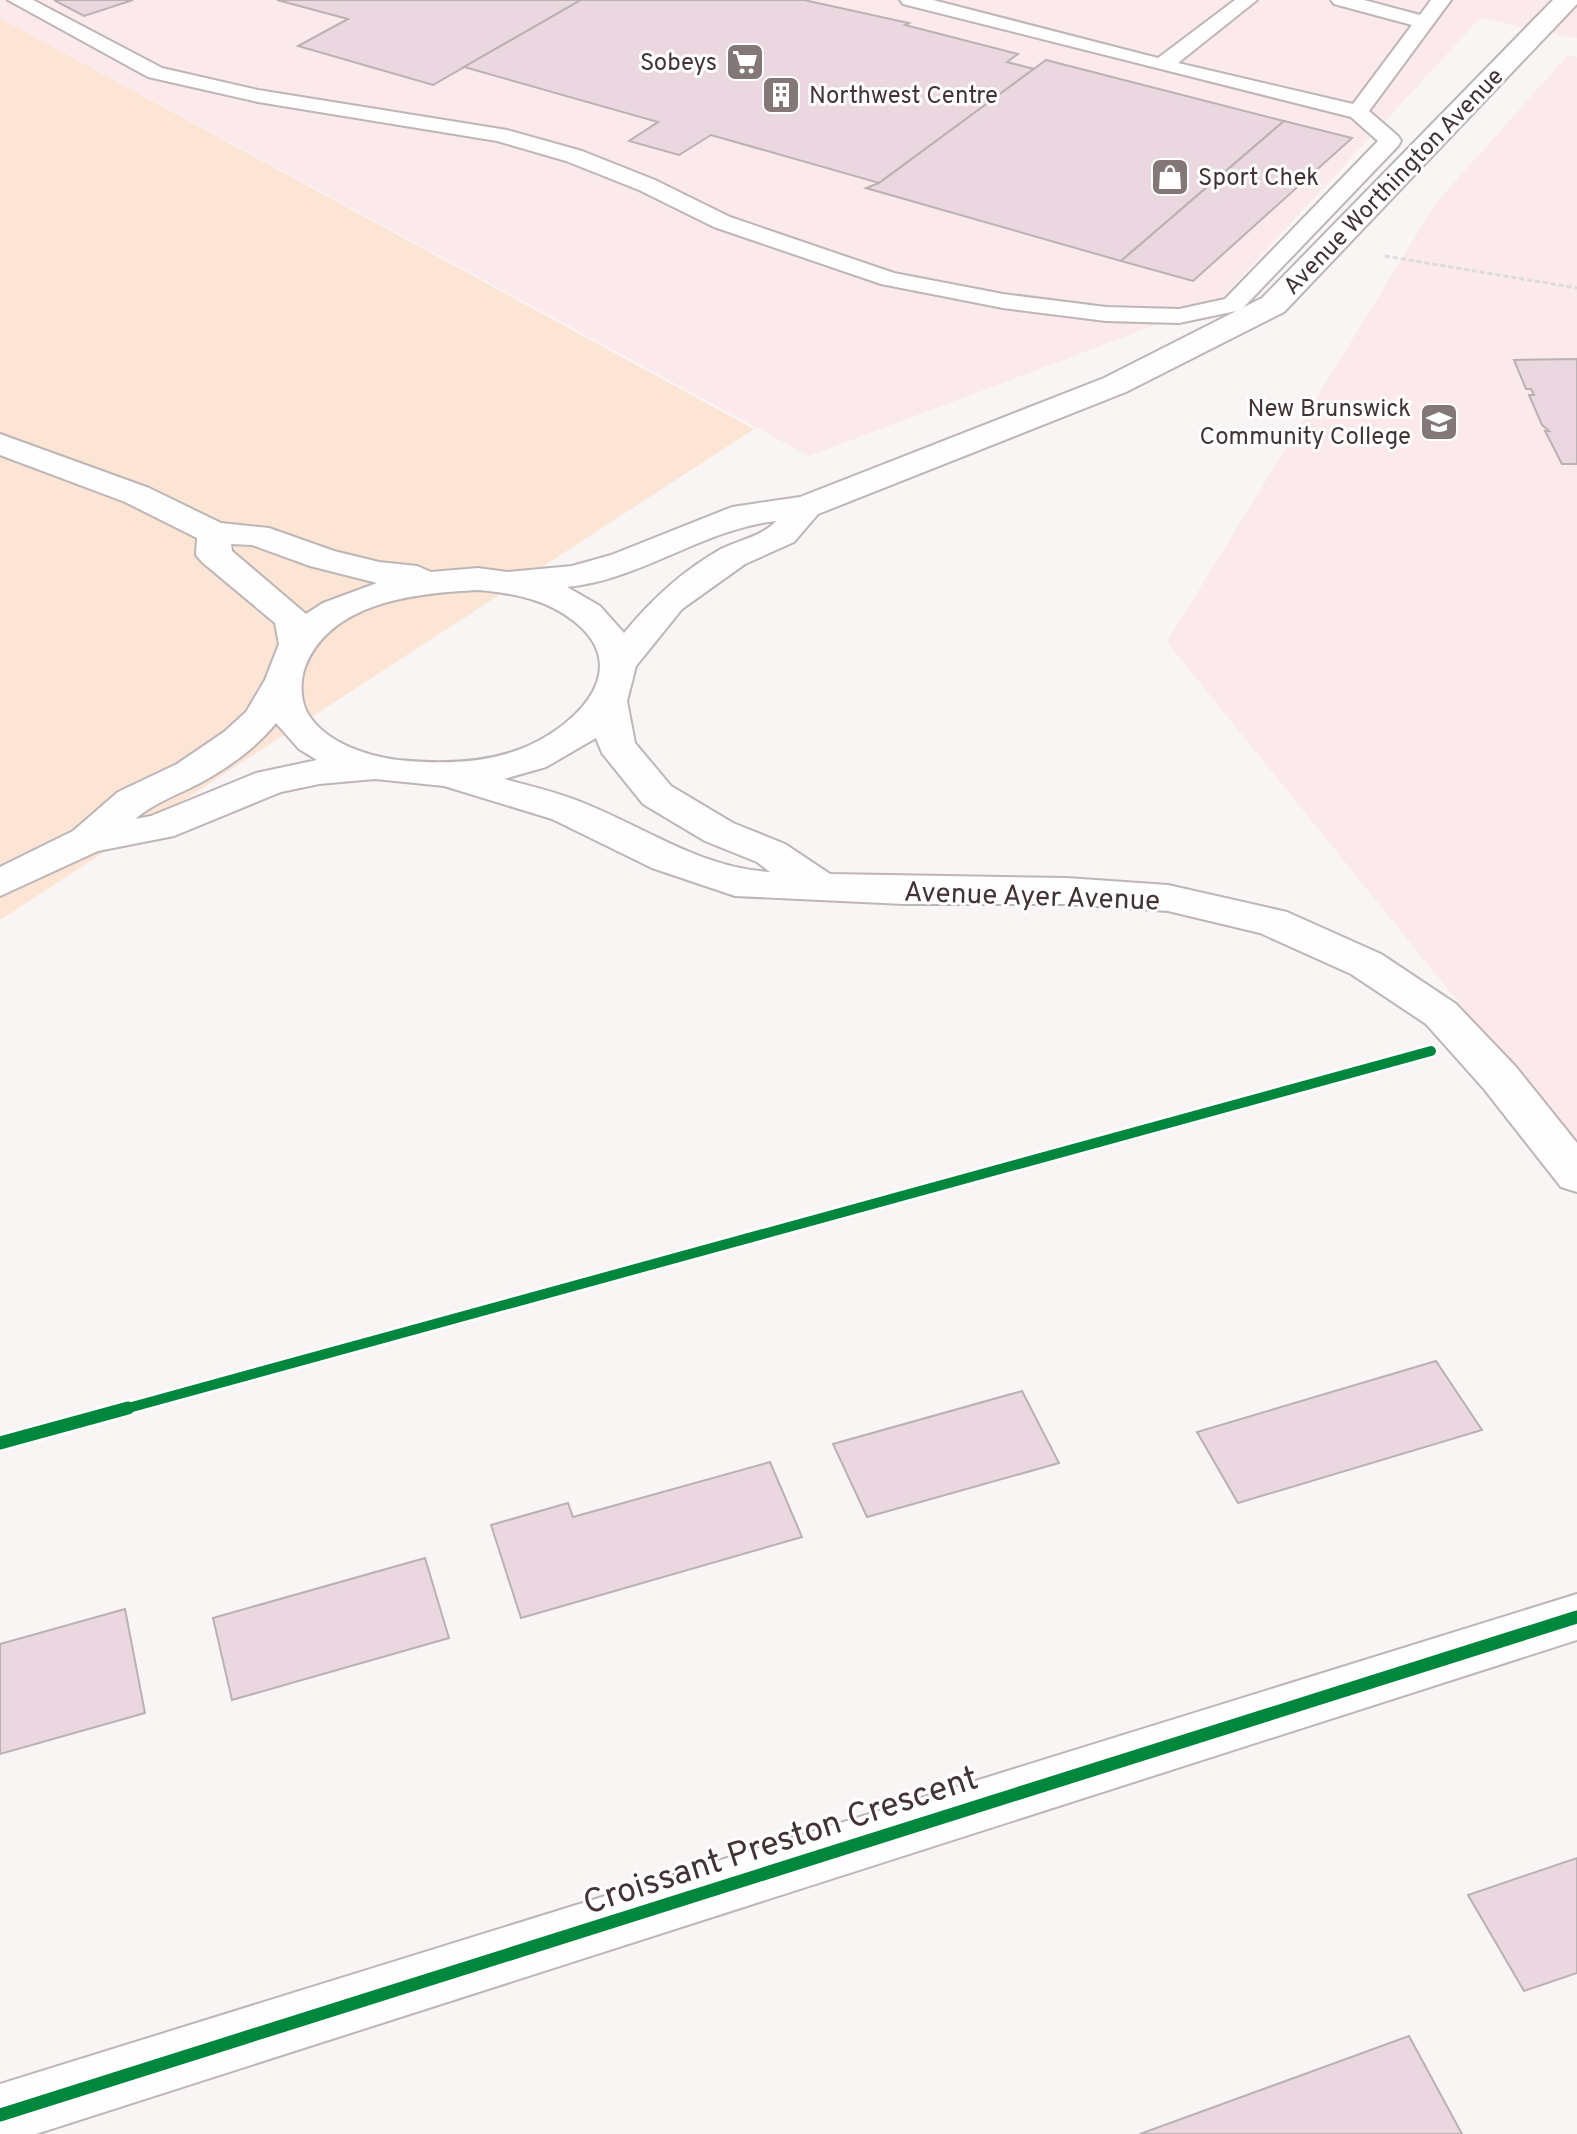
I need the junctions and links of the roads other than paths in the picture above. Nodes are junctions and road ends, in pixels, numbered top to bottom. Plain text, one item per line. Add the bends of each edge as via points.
1 (18, 0) edge
2 (910, 0) edge
3 (1247, 0) edge
4 (1341, 0) edge
5 (1441, 0) edge
6 (1567, 0) edge
7 (1425, 22) junction
8 (1162, 65) junction
9 (1358, 112) junction
10 (0, 444) edge
11 (806, 507) junction
12 (214, 533) junction
13 (447, 580) junction
14 (509, 582) junction
15 (297, 645) junction
16 (619, 663) junction
17 (282, 682) junction
18 (609, 702) junction
19 (382, 770) junction
20 (449, 775) junction
21 (87, 840) junction
22 (0, 883) edge
23 (819, 886) junction
24 (1577, 1175) edge
25 (1577, 1617) edge
26 (0, 2115) edge

1 - 9 lane via 155,73 258,96 499,135 574,156 722,222 889,279 1106,314 1179,316 1233,305 1390,141
2 - 8 lane
3 - 8 lane
4 - 7 lane
5 - 7 lane
6 - 11 street, Avenue Worthington Avenue via 1273,305 1115,385
7 - 9 lane
8 - 9 lane
10 - 12 street via 137,495
11 - 14 street, Avenue Worthington Avenue via 744,514 574,576
11 - 16 street, Avenue Worthington Avenue via 782,535 733,557 669,601
12 - 13 street via 257,535 379,573
12 - 15 street via 214,555 292,620
13 - 14 street
13 - 15 street via 358,600 323,620
14 - 16 street via 563,598 585,611 602,627
15 - 17 street
16 - 18 street
17 - 19 street via 292,719 307,736 327,750
17 - 21 street via 261,718 238,740 191,772 132,801
18 - 20 street via 574,737 547,751 517,763
18 - 23 street via 616,745 657,795 719,832 771,853
19 - 20 street
19 - 21 street via 319,772 270,782 160,827
20 - 23 street, Avenue Ayer Avenue via 566,810 666,859 735,883
21 - 22 street
23 - 24 street, Avenue Ayer Avenue via 1168,898 1272,922 1366,964 1441,1014
25 - 26 street, Croissant Preston Crescent

